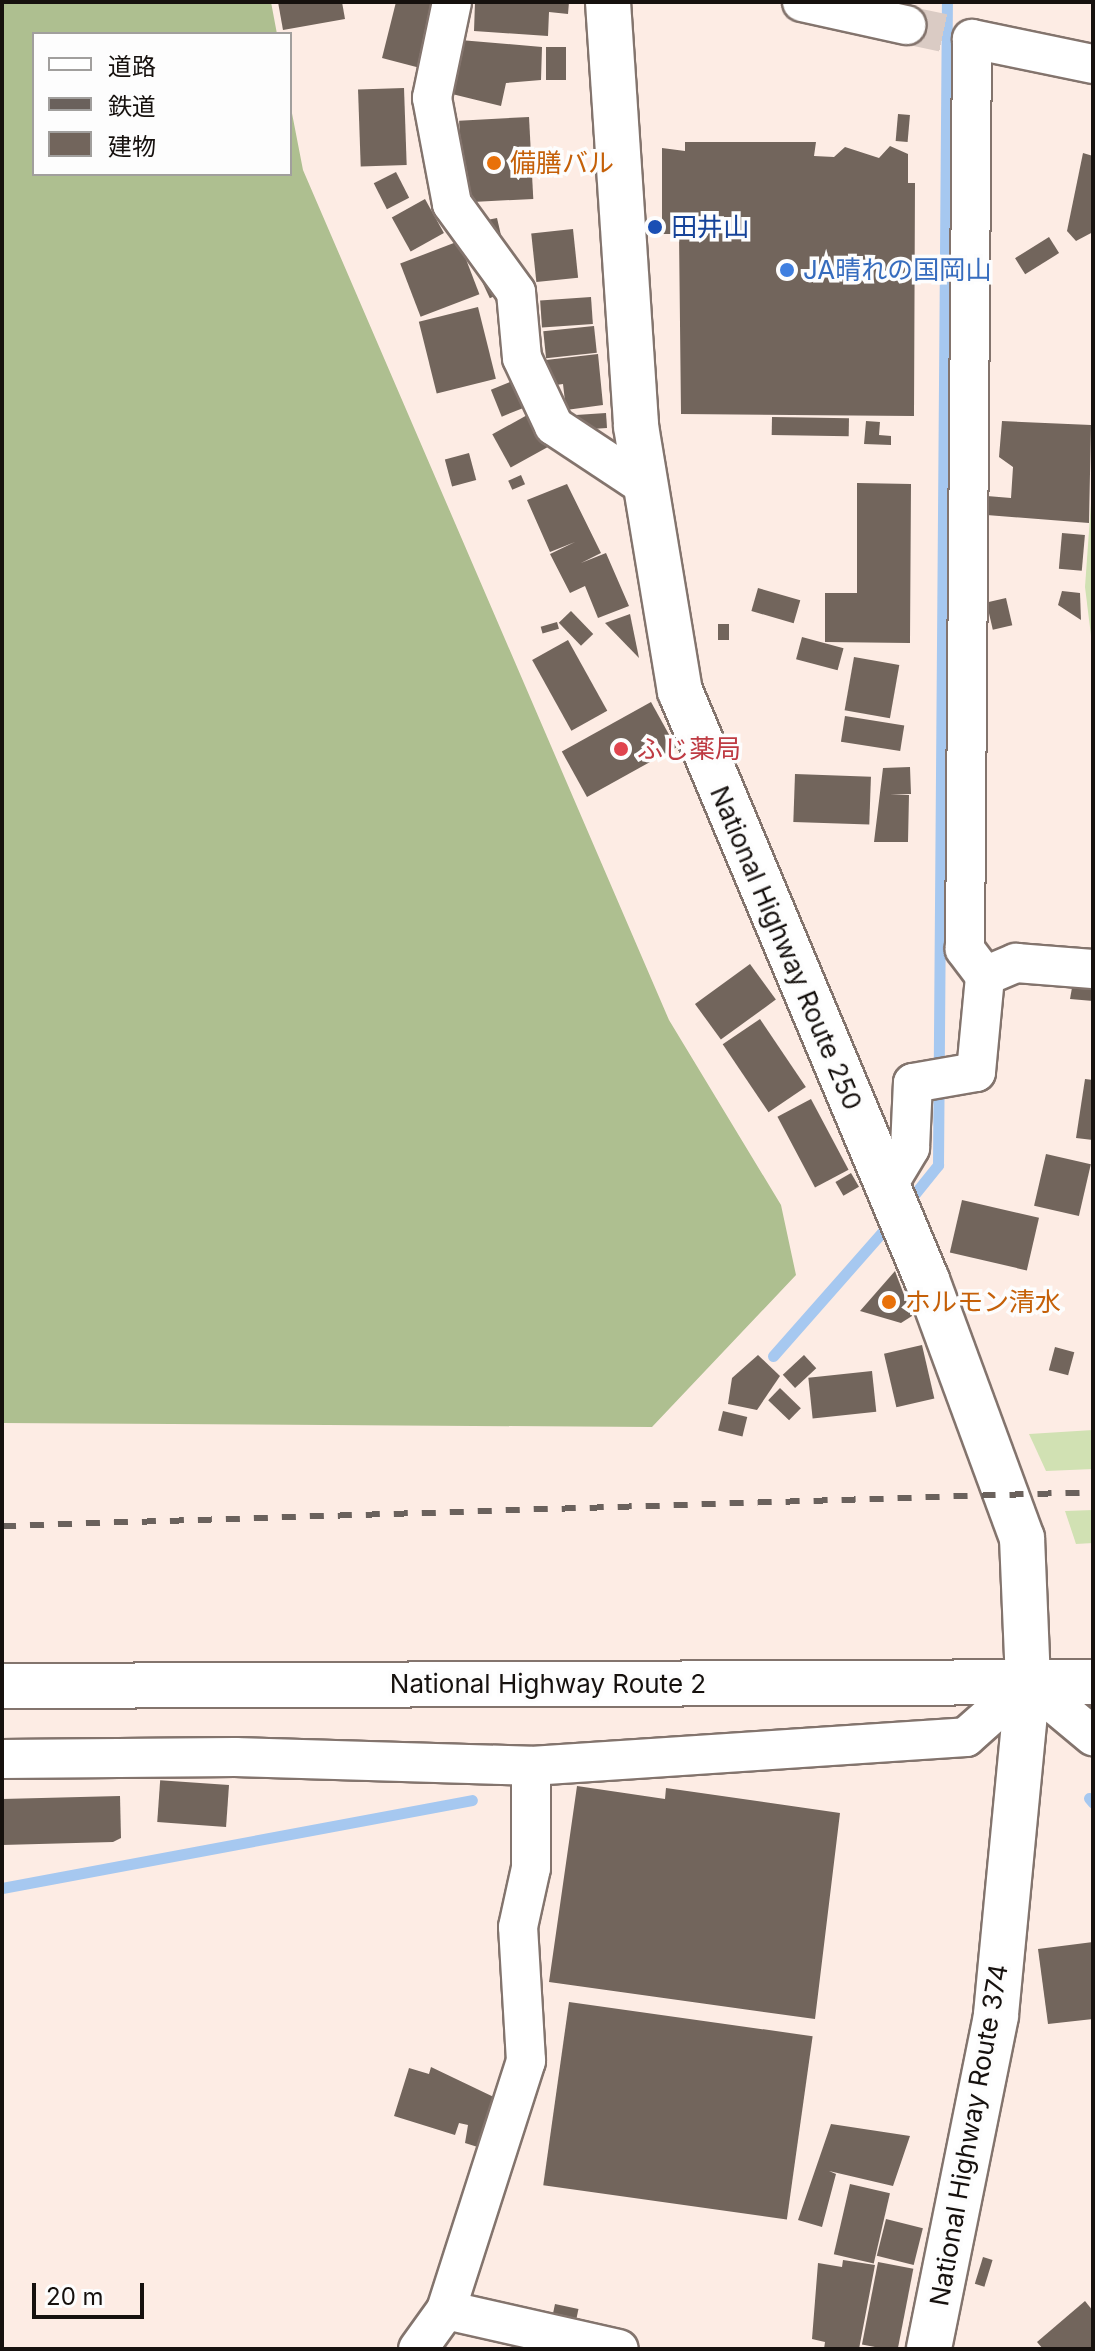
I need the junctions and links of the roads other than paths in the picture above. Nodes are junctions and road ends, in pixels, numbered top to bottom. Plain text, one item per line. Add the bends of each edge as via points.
1 (452, 2) edge
2 (608, 2) edge
3 (802, 2) edge
4 (906, 25) tunnel mouth
5 (1093, 64) edge
6 (646, 487) junction
7 (1093, 969) edge
8 (985, 976) junction
9 (886, 1188) junction
10 (1028, 1682) junction
11 (1093, 1682) edge
12 (2, 1686) edge
13 (1093, 1736) edge
14 (2, 1759) edge
15 (531, 1766) junction
16 (446, 2310) junction
17 (418, 2349) edge
18 (619, 2349) edge
19 (929, 2349) edge

1 - 6 street via 432,98 452,204 516,292 522,358 554,426
2 - 6 highway, National Highway Route 250
3 - 4 street
5 - 8 street via 972,39 965,949
6 - 9 highway, National Highway Route 250 via 680,691
7 - 8 street via 1016,963
8 - 9 street via 976,1072 913,1083 910,1148
9 - 10 highway, National Highway Route 250 via 927,1280 1022,1538
10 - 11 highway, National Highway Route 2
10 - 12 highway, National Highway Route 2
10 - 13 street
10 - 15 street via 966,1737
10 - 19 highway, National Highway Route 374 via 996,2016
14 - 15 street via 235,1757
15 - 16 street via 531,1868 518,1927 526,2061
16 - 17 street
16 - 18 street

